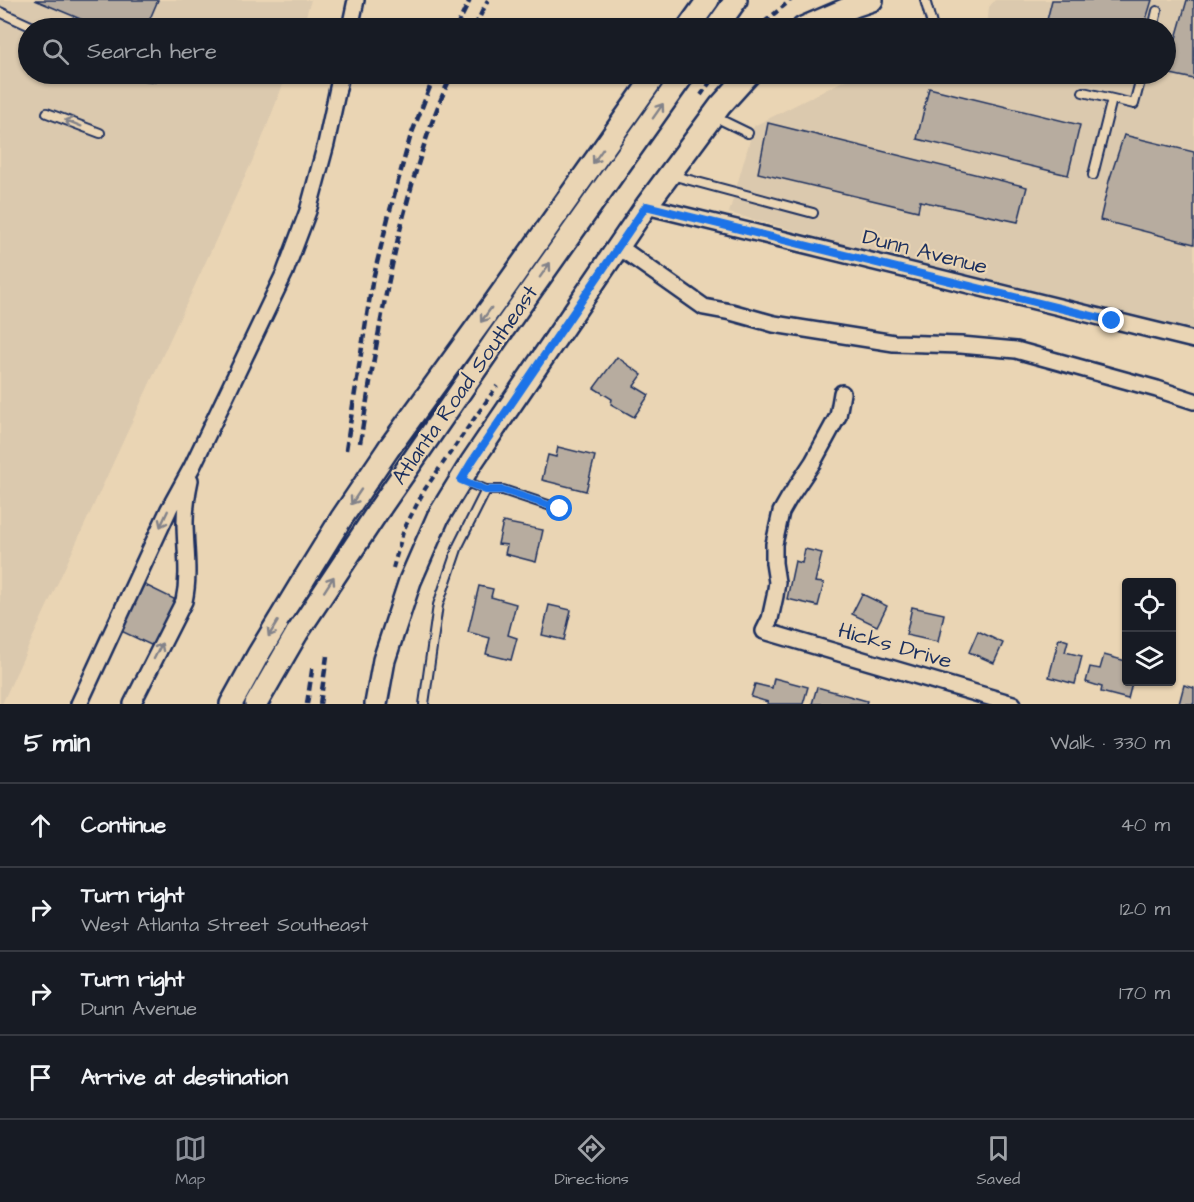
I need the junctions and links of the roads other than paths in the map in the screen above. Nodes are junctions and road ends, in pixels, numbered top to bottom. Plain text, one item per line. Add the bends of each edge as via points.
1 (356, 0) edge
2 (708, 0) edge
3 (736, 0) edge
4 (872, 0) edge
5 (925, 0) edge
6 (1157, 11) dead end
7 (0, 12) edge
8 (352, 18) edge
9 (695, 18) edge
10 (723, 18) edge
11 (826, 18) edge
12 (930, 18) edge
13 (1155, 18) edge
14 (18, 20) edge
15 (339, 84) edge
16 (649, 84) edge
17 (677, 84) edge
18 (740, 84) edge
19 (1139, 84) edge
20 (1083, 92) dead end
21 (1112, 99) junction
22 (47, 112) dead end
23 (713, 116) junction
24 (748, 133) dead end
25 (100, 134) dead end
26 (670, 174) junction
27 (1093, 176) dead end
28 (646, 206) junction
29 (813, 213) dead end
30 (619, 246) junction
31 (1194, 340) edge
32 (842, 393) dead end
33 (1194, 401) edge
34 (192, 467) junction
35 (461, 480) junction
36 (486, 490) junction
37 (560, 509) dead end
38 (79, 704) edge
39 (132, 704) edge
40 (231, 704) edge
41 (256, 704) edge
42 (376, 704) edge
43 (424, 704) edge
44 (1013, 704) edge

1 - 8 street
2 - 9 main road
3 - 10 main road
4 - 11 main road
5 - 12 lane
6 - 13 lane
7 - 14 lane
15 - 34 street via 326,144 297,241
16 -> 40 main road, Atlanta Road Southeast, bridge via 341,519
41 -> 17 main road, Atlanta Road Southeast, bridge via 297,633 380,508
18 - 23 main road
19 - 21 lane via 1134,104
20 - 21 lane
21 - 27 lane
25 -> 22 lane
23 - 24 lane
23 - 26 main road
26 - 28 main road
26 - 29 lane
28 - 30 main road
28 - 31 street, Dunn Avenue
30 - 33 street via 704,307 774,324 894,343 1016,350
30 - 35 main road
32 - 44 street, Hicks Drive via 838,416 781,512 774,544 777,582 764,631
34 -> 38 street
39 -> 34 street via 184,601 188,563 185,520
35 - 36 lane
35 - 42 main road via 438,517 410,581 384,660
36 - 37 lane via 503,490
36 - 43 lane via 458,546 438,605

